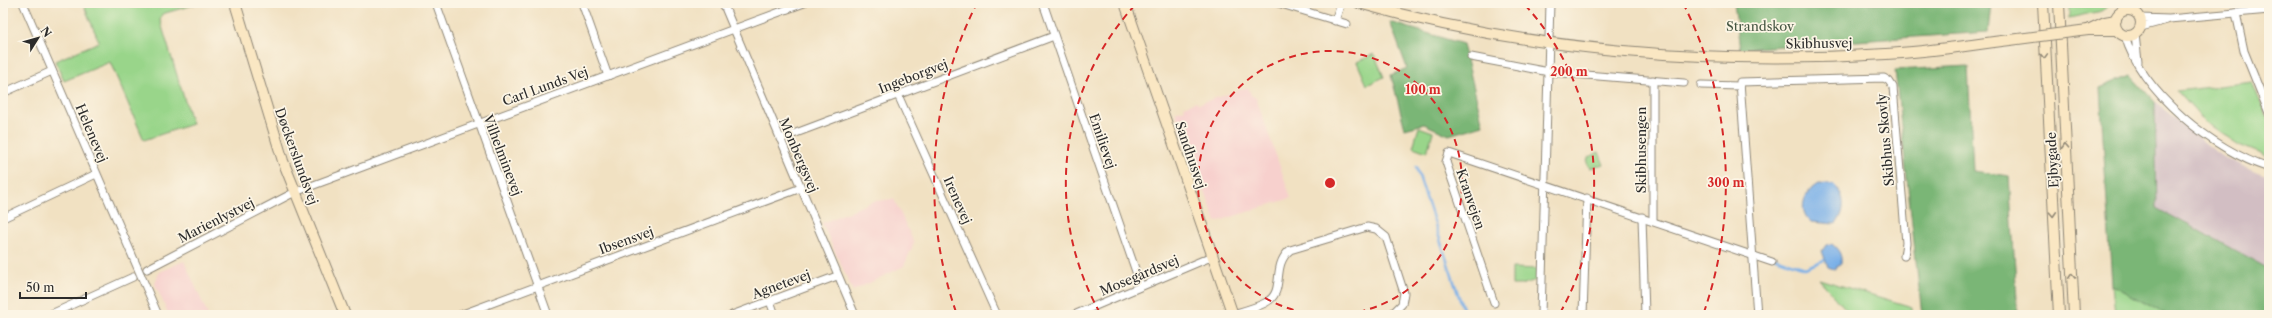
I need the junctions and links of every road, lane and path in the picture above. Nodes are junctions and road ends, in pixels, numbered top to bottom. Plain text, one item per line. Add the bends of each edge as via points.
1 (23, 3) edge
2 (235, 3) edge
3 (436, 3) edge
4 (582, 3) edge
5 (723, 3) edge
6 (804, 3) edge
7 (1043, 3) edge
8 (1125, 3) edge
9 (1278, 3) edge
10 (1341, 3) edge
11 (1359, 3) edge
12 (1550, 3) edge
13 (2043, 3) edge
14 (2058, 3) edge
15 (2269, 10) edge
16 (2236, 13) junction
17 (2127, 19) edge
18 (1335, 21) junction
19 (1348, 24) dead end
20 (734, 30) junction
21 (1054, 36) junction
22 (1550, 43) junction
23 (1471, 57) dead end
24 (52, 71) junction
25 (1549, 72) junction
26 (608, 76) junction
27 (1653, 80) junction
28 (1684, 83) dead end
29 (1701, 85) dead end
30 (1740, 86) junction
31 (3, 93) edge
32 (898, 95) junction
33 (2269, 113) edge
34 (478, 124) junction
35 (780, 139) junction
36 (2269, 168) edge
37 (96, 174) junction
38 (1545, 184) junction
39 (801, 188) junction
40 (295, 192) junction
41 (1587, 198) junction
42 (1642, 217) junction
43 (3, 218) edge
44 (1653, 220) junction
45 (1752, 254) junction
46 (1213, 256) junction
47 (1904, 256) dead end
48 (1772, 262) dead end
49 (147, 269) dead end
50 (136, 275) junction
51 (837, 276) junction
52 (538, 286) junction
53 (1141, 286) junction
54 (770, 301) junction
55 (1494, 303) dead end
56 (1541, 314) dead end
57 (49, 315) edge
58 (158, 315) edge
59 (345, 315) edge
60 (460, 315) edge
61 (548, 315) edge
62 (732, 315) edge
63 (775, 315) edge
64 (855, 315) edge
65 (997, 315) edge
66 (1074, 315) edge
67 (1233, 315) edge
68 (1391, 315) edge
69 (1583, 315) edge
70 (1645, 315) edge
71 (1757, 315) edge
72 (2058, 315) edge
73 (2074, 315) edge

1 - 24 street, Helenevej
2 - 40 street, Døckerslundsvej via 271,126
3 - 34 street, Vilhelminevej
4 - 26 street
5 - 20 street, Monbergsvej
6 - 20 street, Carl Lunds Vej
7 - 21 street, Emilievej
8 - 46 street, Sandhusvej
9 - 18 street
10 - 18 street
11 - 22 street, Skibhusvej via 1455,27
12 - 22 street
13 -> 72 street, Ejbygade
73 -> 14 street, Ejbygade
15 - 16 street, Skibhusvej
16 - 17 street, Skibhusvej via 2169,19
16 - 33 street via 2244,51
17 - 22 street, Skibhusvej, bridge via 2105,22 2088,30 1886,54 1746,57 1646,52
17 - 36 street via 2138,64 2161,94 2184,118 2222,146
18 - 19 street
20 - 26 street, Carl Lunds Vej
20 - 35 street, Monbergsvej
21 - 32 street, Ingeborgvej
21 - 53 street, Emilievej
22 - 25 street
23 - 25 street
24 - 31 street
24 - 37 street, Helenevej
25 - 27 street
25 - 38 street
26 - 34 street, Carl Lunds Vej
27 - 28 street
27 - 44 street, Skibhusengen
29 - 30 street, Skibhus Skovly
30 - 45 street
30 - 47 street, Skibhus Skovly via 1740,82 1884,78 1889,81 1893,87 1906,243
32 - 35 street, Ingeborgvej
32 - 65 street, Irenevej
34 - 40 street, Carl Lunds Vej
34 - 52 street, Vilhelminevej
35 - 39 street, Monbergsvej
37 - 43 street
37 - 50 street, Helenevej
38 - 41 street, Kranvejen
38 - 55 street, Kranvejen via 1449,152 1446,162
38 - 56 street
39 - 51 street, Monbergsvej
39 - 52 street, Ibsensvej
40 - 49 street, Marienlystvej
40 - 59 street, Døckerslundsvej
41 - 42 street, Kranvejen
41 - 69 street
42 - 44 street, Kranvejen
42 - 70 street
44 - 45 street, Kranvejen
45 - 48 street, Kranvejen
45 - 71 street
46 - 53 street, Mosegårdsvej
46 - 67 street, Sandhusvej
50 - 57 street
50 - 58 street, Helenevej
51 - 54 street, Agnetevej
51 - 64 street, Monbergsvej
52 - 60 street, Ibsensvej
52 - 61 street, Vilhelminevej
53 - 66 street, Mosegårdsvej
54 - 62 street, Agnetevej
54 - 63 street
67 - 68 street via 1266,303 1272,297 1278,289 1279,264 1290,250 1367,227 1376,229 1386,237 1404,293 1402,304

